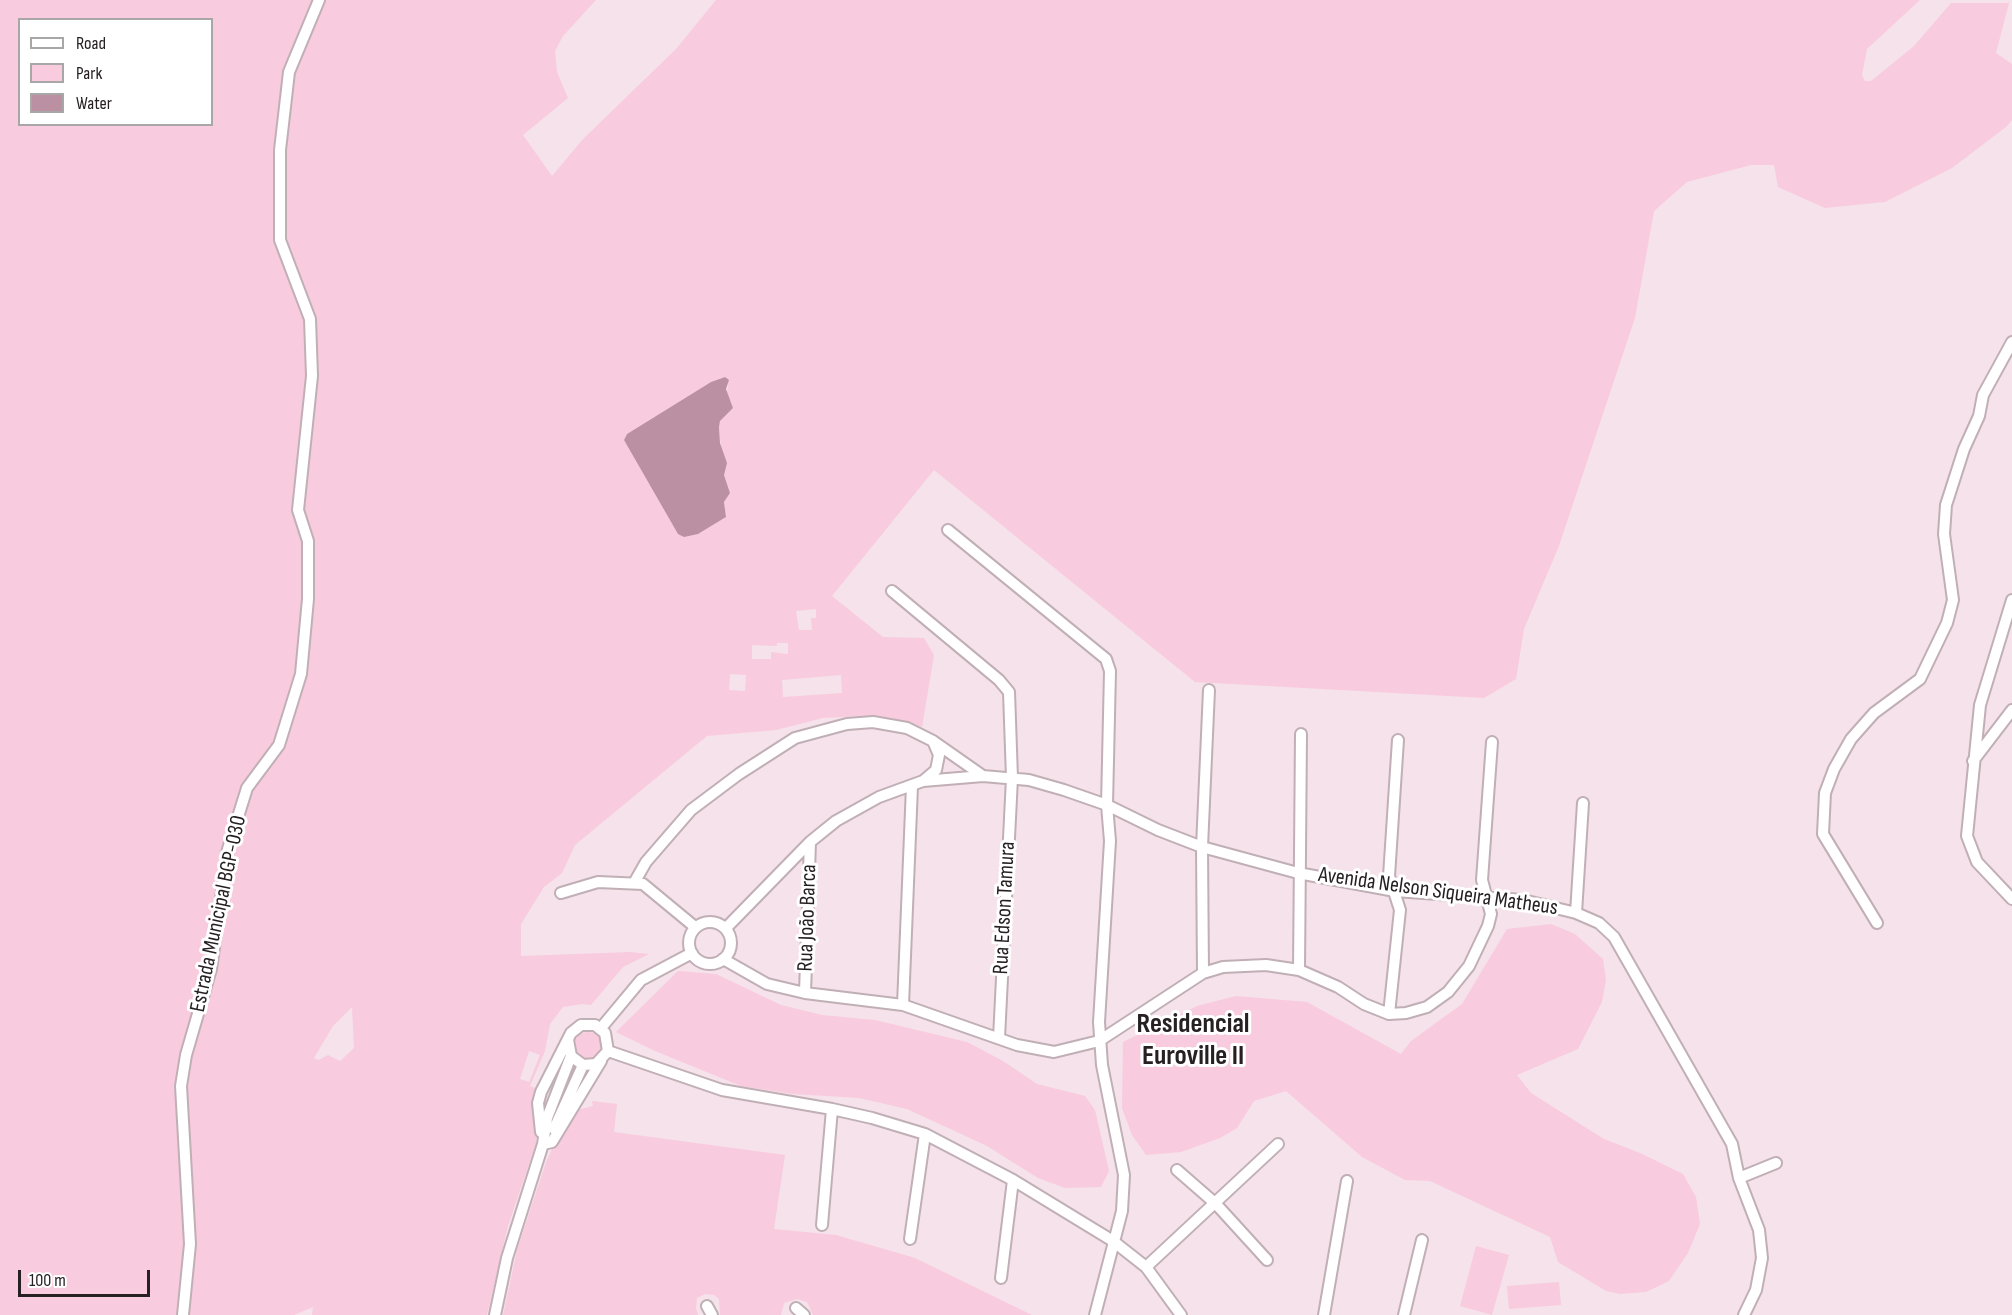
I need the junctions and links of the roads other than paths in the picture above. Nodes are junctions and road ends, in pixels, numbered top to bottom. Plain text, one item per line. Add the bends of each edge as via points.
1 (319, 0) edge
2 (2012, 342) edge
3 (948, 530) dead end
4 (892, 591) dead end
5 (2012, 600) edge
6 (1209, 690) dead end
7 (2012, 710) edge
8 (1301, 735) dead end
9 (1398, 740) dead end
10 (933, 741) junction
11 (1492, 742) dead end
12 (1973, 761) junction
13 (983, 776) junction
14 (1012, 778) junction
15 (923, 781) junction
16 (912, 786) junction
17 (1583, 803) dead end
18 (1107, 805) junction
19 (810, 842) junction
20 (1202, 847) junction
21 (1298, 873) junction
22 (634, 883) junction
23 (1395, 891) junction
24 (561, 893) dead end
25 (1488, 898) junction
26 (2012, 899) edge
27 (1576, 913) junction
28 (1877, 923) dead end
29 (695, 927) junction
30 (726, 928) junction
31 (692, 953) junction
32 (723, 960) junction
33 (1299, 970) junction
34 (1203, 973) junction
35 (806, 993) junction
36 (903, 1005) junction
37 (1389, 1014) junction
38 (601, 1028) junction
39 (999, 1038) junction
40 (568, 1040) junction
41 (1099, 1041) junction
42 (608, 1051) junction
43 (574, 1061) junction
44 (601, 1061) junction
45 (554, 1067) junction
46 (832, 1109) junction
47 (543, 1117) junction
48 (554, 1129) junction
49 (926, 1134) junction
50 (543, 1144) junction
51 (1278, 1144) dead end
52 (1776, 1163) dead end
53 (1177, 1170) dead end
54 (1739, 1179) junction
55 (1013, 1180) junction
56 (1347, 1181) dead end
57 (1216, 1204) junction
58 (822, 1225) dead end
59 (910, 1239) dead end
60 (1422, 1240) dead end
61 (1113, 1241) junction
62 (1267, 1260) dead end
63 (1146, 1267) junction
64 (1001, 1278) dead end
65 (183, 1315) edge
66 (495, 1315) edge
67 (1095, 1315) edge
68 (1181, 1315) edge
69 (1325, 1315) edge
70 (1404, 1315) edge
71 (1744, 1315) edge

1 - 65 street, Estrada Municipal BGP-030 via 289,72 280,150 280,240 306,305 311,331 312,390 298,510 308,541 308,599 301,674 279,745 247,788 231,839 211,969 186,1055 181,1086 190,1244
2 - 28 street via 1983,395 1946,504 1944,534 1953,600 1947,623 1920,679 1874,713 1851,739 1834,769 1826,794 1823,834
3 - 18 street via 1106,659 1110,671
4 - 14 street, Rua Edson Tamura via 1009,692
5 - 12 street via 1980,705
6 - 20 street
7 - 12 street
8 - 21 street
9 - 23 street via 1389,876
10 - 13 street
10 - 15 street via 939,755 936,770
10 - 22 street via 907,728 873,722 847,724 795,738 691,810 646,862
11 - 25 street via 1482,880
12 - 26 street via 1967,836 1977,862
13 - 14 street, Avenida Nelson Siqueira Matheus
13 - 15 street, Avenida Nelson Siqueira Matheus
14 - 18 street, Avenida Nelson Siqueira Matheus
14 - 39 street, Rua Edson Tamura
15 - 16 street, Avenida Nelson Siqueira Matheus
16 - 19 street, Avenida Nelson Siqueira Matheus via 879,797 836,821
16 - 36 street
17 - 27 street
18 - 20 street, Avenida Nelson Siqueira Matheus
18 - 41 street via 1110,841
19 - 30 street, Avenida Nelson Siqueira Matheus
19 - 35 street, Rua João Barca
20 - 21 street, Avenida Nelson Siqueira Matheus
20 - 34 street
21 - 23 street, Avenida Nelson Siqueira Matheus
21 - 33 street
22 - 24 street via 598,882
22 - 29 street via 643,884
23 - 25 street, Avenida Nelson Siqueira Matheus
23 - 37 street via 1400,910
25 - 27 street, Avenida Nelson Siqueira Matheus via 1523,900
25 - 37 street via 1488,927 1469,966 1448,992 1427,1007
27 - 54 street, Avenida Nelson Siqueira Matheus via 1599,923 1614,937 1732,1144
29 - 30 street via 707,922
29 - 31 street via 689,942
30 - 32 street via 731,948
31 - 32 street via 710,964
31 - 38 street via 641,980
32 - 35 street via 767,984
33 - 34 street via 1266,964 1223,967
33 - 37 street
34 - 41 street
35 - 36 street
36 - 39 street
38 - 40 street via 581,1025
38 - 42 street via 608,1039
39 - 41 street via 1017,1046 1054,1052
40 - 43 street
40 - 45 street
41 - 61 street via 1124,1174 1122,1211
42 - 44 street
42 - 46 street via 722,1090
43 - 44 street
43 - 45 street
43 - 47 street
43 - 48 street
44 - 50 street via 552,1142
45 - 47 street via 541,1092
46 - 49 street
46 - 58 street
47 - 48 street via 553,1123
47 - 50 street
48 - 50 street
49 - 55 street
49 - 59 street
50 - 66 street via 510,1247
51 - 57 street
52 - 54 street
53 - 57 street
54 - 71 street, Avenida Nelson Siqueira Matheus via 1759,1230 1762,1258 1756,1290
55 - 61 street
55 - 64 street
56 - 69 street
57 - 62 street
57 - 63 street
60 - 70 street
61 - 63 street
61 - 67 street
63 - 68 street

